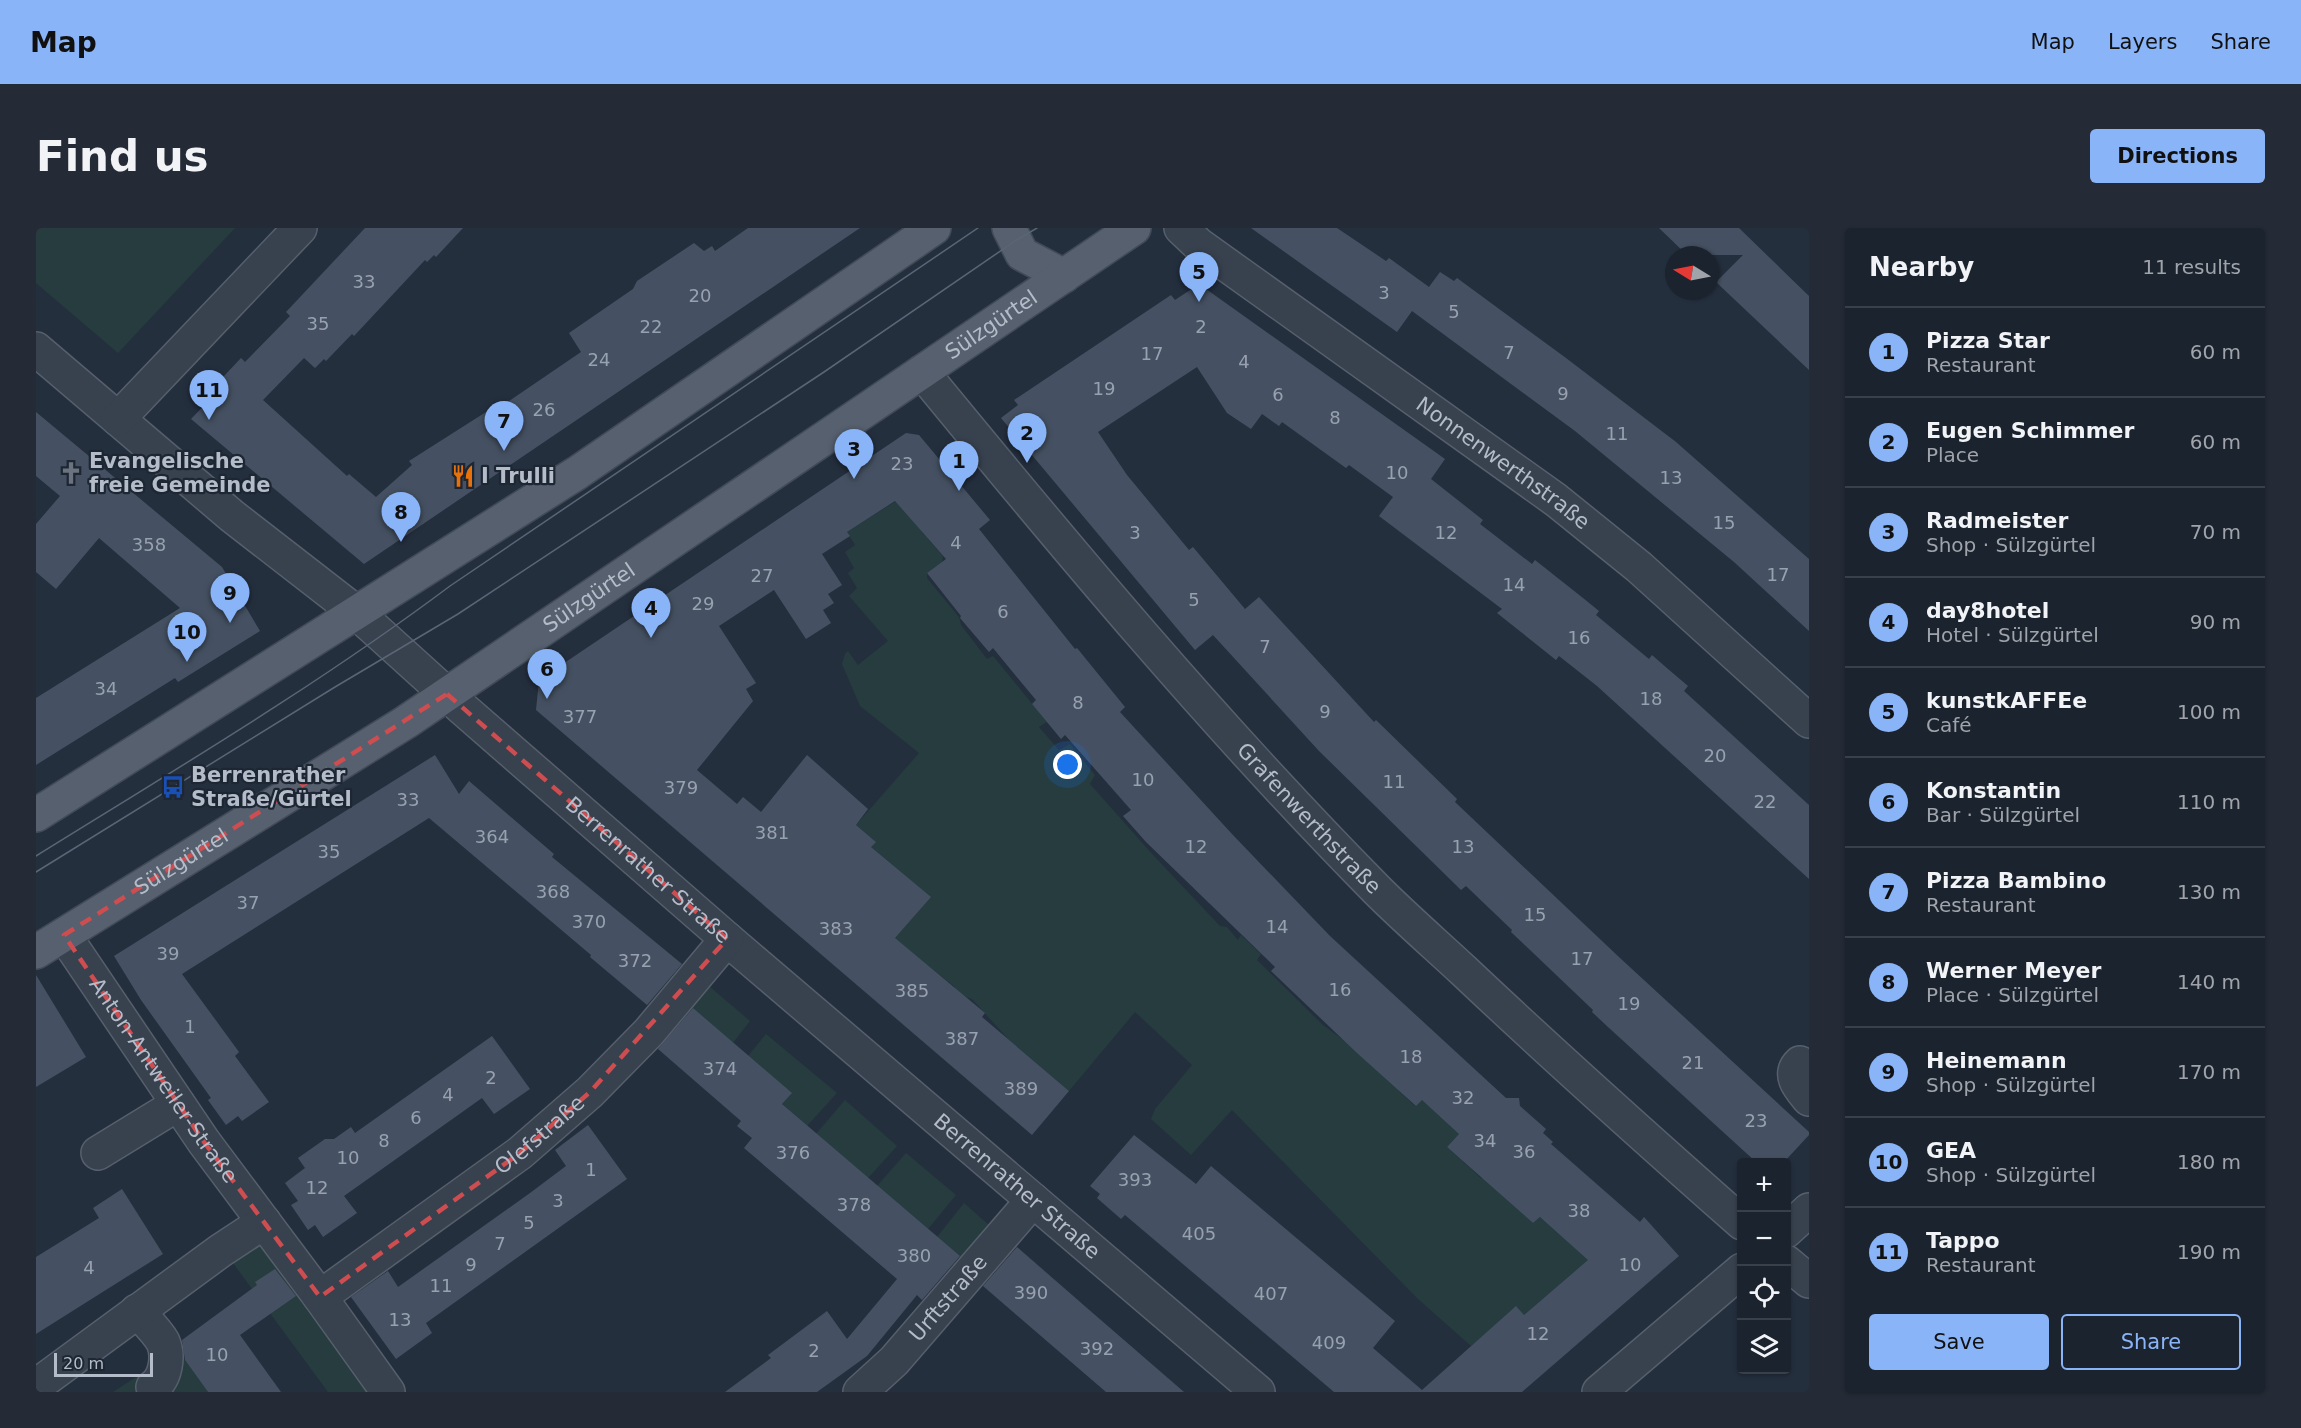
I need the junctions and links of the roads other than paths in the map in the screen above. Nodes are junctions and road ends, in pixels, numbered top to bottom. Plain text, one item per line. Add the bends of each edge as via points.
1 (300, 228) edge
2 (934, 228) edge
3 (1009, 228) edge
4 (1134, 228) edge
5 (1181, 228) edge
6 (1064, 276) junction
7 (36, 349) edge
8 (922, 372) junction
9 (118, 419) junction
10 (357, 613) junction
11 (447, 694) junction
12 (1809, 721) edge
13 (36, 815) edge
14 (63, 935) junction
15 (727, 939) junction
16 (36, 952) edge
17 (1800, 1064) dead end
18 (1809, 1099) edge
19 (178, 1104) junction
20 (98, 1153) dead end
21 (1033, 1200) junction
22 (1809, 1210) edge
23 (1737, 1219) edge
24 (264, 1222) junction
25 (1791, 1226) edge
26 (1791, 1266) edge
27 (1737, 1274) edge
28 (1809, 1281) edge
29 (320, 1297) junction
30 (137, 1311) junction
31 (37, 1384) edge
32 (153, 1387) dead end
33 (388, 1392) edge
34 (860, 1392) edge
35 (1258, 1392) edge
36 (1599, 1392) edge

1 - 9 street
2 - 10 main road via 577,473
3 - 6 main road via 1022,254
4 - 6 main road, Sülzgürtel
5 - 12 street, Nonnenwerthstraße via 1199,245 1557,500 1639,567
6 - 8 main road, Sülzgürtel
7 - 9 street, Berrenrather Straße
8 - 11 main road, Sülzgürtel
8 - 23 street, Grafenwerthstraße via 1054,534 1295,806 1550,1052
9 - 10 street, Berrenrather Straße via 232,516
10 - 11 street, Berrenrather Straße
10 - 13 main road
11 - 14 main road, Sülzgürtel
11 - 15 street, Berrenrather Straße
14 - 16 main road, Sülzgürtel
14 - 19 street, Anton-Antweiler-Straße
15 - 21 street, Berrenrather Straße
15 - 29 street, Olefstraße via 649,1032 520,1153
17 - 18 street via 1794,1077
19 - 20 street
19 - 24 street, Anton-Antweiler-Straße
21 - 34 street, Urftstraße via 894,1361
21 - 35 street, Berrenrather Straße
22 - 25 street
24 - 29 street, Anton-Antweiler-Straße
24 - 30 street
26 - 28 street
27 - 36 street
29 - 33 street, Anton-Antweiler-Straße
30 - 31 street
30 - 32 street via 162,1341 166,1354 163,1375

